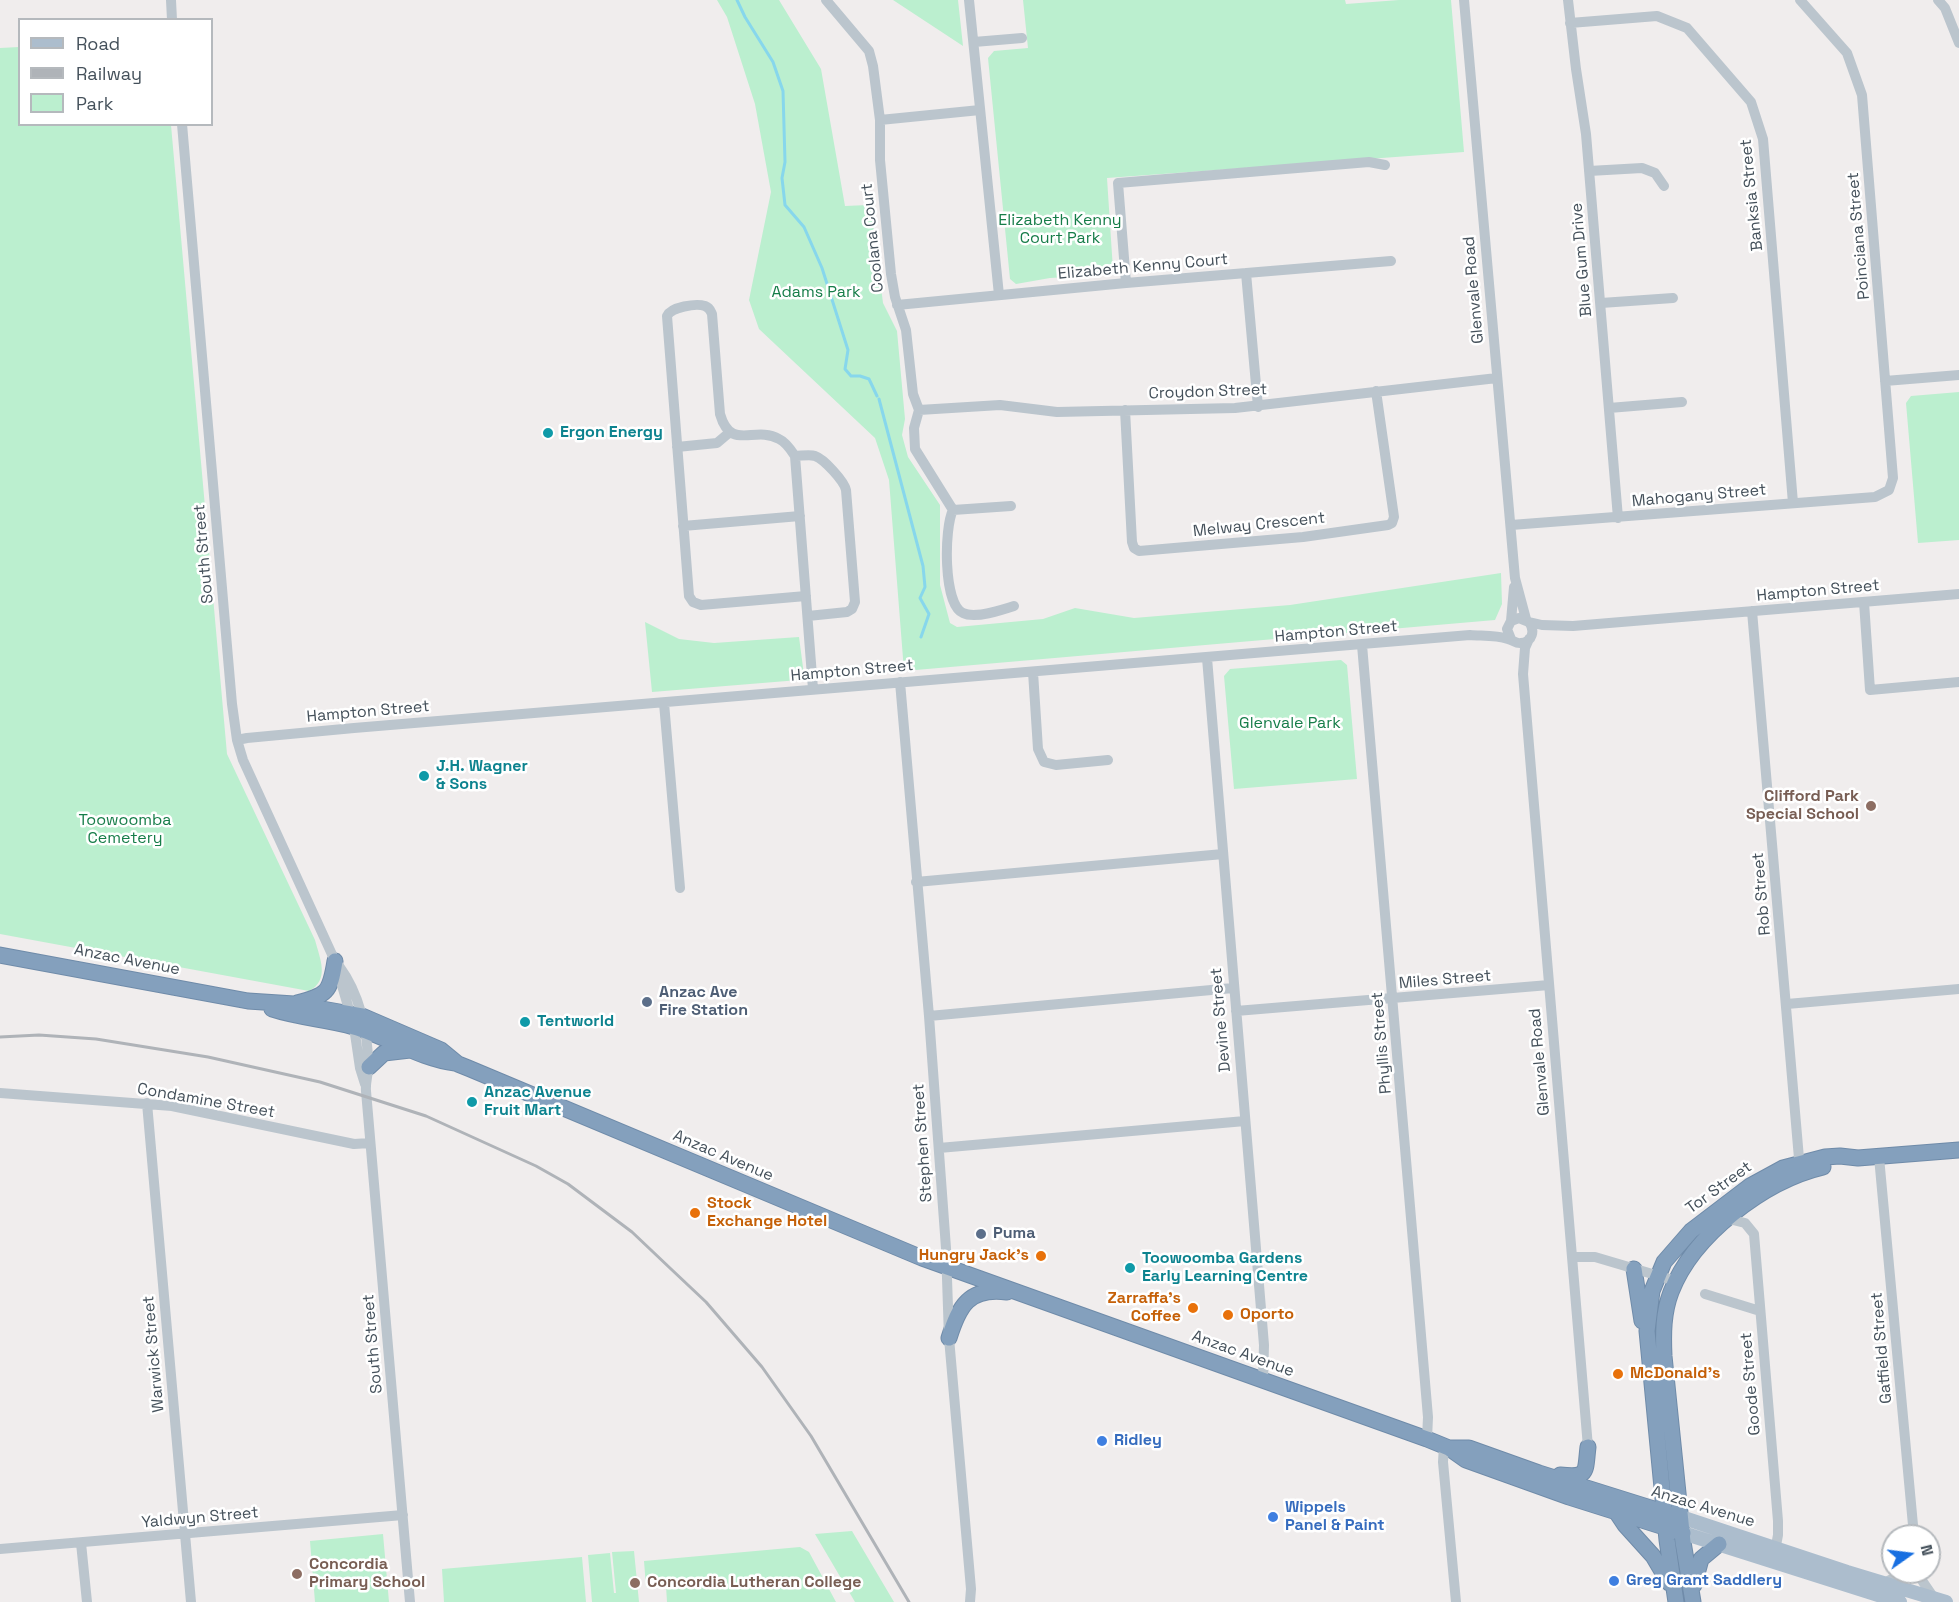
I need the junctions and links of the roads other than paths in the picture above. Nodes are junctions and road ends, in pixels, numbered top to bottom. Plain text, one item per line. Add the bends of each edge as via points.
1 (171, 0) edge
2 (826, 0) edge
3 (969, 0) edge
4 (1464, 0) edge
5 (1568, 0) edge
6 (1800, 0) edge
7 (1938, 0) edge
8 (172, 18) edge
9 (1570, 22) junction
10 (1022, 38) dead end
11 (974, 42) junction
12 (1959, 43) edge
13 (980, 110) junction
14 (880, 120) junction
15 (182, 126) edge
16 (1385, 165) dead end
17 (1590, 171) junction
18 (1664, 186) dead end
19 (1391, 261) dead end
20 (1246, 273) junction
21 (1126, 283) junction
22 (999, 295) junction
23 (1672, 298) dead end
24 (1601, 303) junction
25 (897, 305) junction
26 (1959, 375) edge
27 (1497, 378) junction
28 (1885, 381) junction
29 (1376, 391) junction
30 (1682, 402) dead end
31 (1258, 407) junction
32 (1609, 408) junction
33 (919, 410) junction
34 (1125, 410) junction
35 (730, 432) junction
36 (677, 447) junction
37 (795, 456) junction
38 (1889, 490) joint
39 (1793, 503) junction
40 (1011, 506) dead end
41 (953, 510) junction
42 (800, 516) junction
43 (1618, 518) junction
44 (1511, 525) junction
45 (683, 526) junction
46 (1515, 578) junction
47 (1959, 594) edge
48 (806, 596) junction
49 (1864, 602) junction
50 (1014, 606) dead end
51 (1752, 611) junction
52 (808, 616) junction
53 (1528, 620) junction
54 (1510, 622) junction
55 (1573, 626) junction
56 (1470, 635) junction
57 (1530, 638) junction
58 (1512, 640) junction
59 (1362, 645) junction
60 (1207, 658) junction
61 (1033, 672) junction
62 (1523, 674) junction
63 (900, 682) junction
64 (1959, 682) edge
65 (813, 689) junction
66 (664, 703) junction
67 (237, 740) junction
68 (1108, 760) dead end
69 (1222, 854) junction
70 (916, 882) junction
71 (680, 888) dead end
72 (0, 955) edge
73 (335, 961) junction
74 (1549, 985) junction
75 (1233, 988) junction
76 (1959, 989) edge
77 (1393, 999) junction
78 (248, 1001) junction
79 (294, 1004) junction
80 (1786, 1004) junction
81 (1236, 1011) junction
82 (929, 1016) junction
83 (358, 1022) junction
84 (413, 1050) junction
85 (458, 1064) junction
86 (369, 1067) junction
87 (365, 1084) junction
88 (0, 1093) edge
89 (147, 1103) junction
90 (1245, 1121) junction
91 (370, 1143) junction
92 (939, 1148) junction
93 (1959, 1150) edge
94 (1879, 1157) junction
95 (1800, 1168) junction
96 (1729, 1219) junction
97 (1572, 1257) junction
98 (946, 1266) junction
99 (1634, 1269) junction
100 (1658, 1276) junction
101 (1676, 1281) junction
102 (1705, 1294) dead end
103 (1025, 1295) junction
104 (1760, 1311) junction
105 (1647, 1331) junction
106 (949, 1338) junction
107 (1263, 1380) junction
108 (1427, 1439) junction
109 (1447, 1447) junction
110 (1587, 1447) joint
111 (1539, 1473) junction
112 (1662, 1486) junction
113 (1636, 1505) junction
114 (1617, 1512) junction
115 (403, 1515) junction
116 (1680, 1517) junction
117 (1665, 1521) junction
118 (1913, 1524) edge
119 (1683, 1533) junction
120 (185, 1534) junction
121 (81, 1543) junction
122 (1719, 1544) junction
123 (0, 1549) edge
124 (1774, 1555) junction
125 (1881, 1582) edge
126 (1887, 1584) edge
127 (1926, 1584) edge
128 (1676, 1598) edge
129 (1693, 1598) edge
130 (1940, 1600) edge
131 (87, 1602) edge
132 (191, 1602) edge
133 (411, 1602) edge
134 (970, 1602) edge
135 (1456, 1602) edge
136 (1900, 1602) edge

1 - 8 street
2 - 14 street, Coolana Court via 869,51
3 - 11 street
4 - 27 street, Glenvale Road
5 - 9 street, Blue Gum Drive
6 - 28 street, Poinciana Street via 1847,53 1862,95
7 - 12 street
9 - 17 street, Blue Gum Drive
9 - 39 street, Banksia Street via 1657,16 1687,28 1751,102 1763,139
10 - 11 street
11 - 13 street
13 - 14 street
13 - 22 street
14 - 25 street, Coolana Court via 881,172
15 - 67 street, South Street
16 - 21 street via 1369,162 1118,183
17 - 18 street via 1642,168 1654,173
17 - 24 street, Blue Gum Drive
19 - 20 street, Elizabeth Kenny Court
20 - 21 street, Elizabeth Kenny Court
20 - 31 street
21 - 22 street, Elizabeth Kenny Court
22 - 25 street, Elizabeth Kenny Court
23 - 24 street
24 - 32 street, Blue Gum Drive
25 - 33 street, Coolana Court via 906,330 913,394
26 - 28 street
27 - 29 street, Croydon Street
27 - 44 street, Glenvale Road
28 - 38 street, Poinciana Street via 1893,478
29 - 31 street, Croydon Street
29 - 34 street, Melway Crescent via 1392,523 1303,537 1139,551 1132,542
30 - 32 street
31 - 34 street, Croydon Street
32 - 43 street, Blue Gum Drive
33 - 34 street, Croydon Street via 1000,405 1057,412
33 - 41 street, Coolana Court via 914,428 915,449
35 - 36 street via 717,443
35 - 36 street via 720,414 712,314 703,305 675,308 667,316
35 - 37 street via 772,436
36 - 45 street
37 - 42 street
37 - 52 street via 814,455 845,484 849,523 855,602 852,609
38 - 39 street, Mahogany Street via 1875,497
39 - 43 street, Mahogany Street
40 - 41 street
41 - 50 street via 948,527 948,586 957,609 966,615
42 - 45 street
42 - 48 street
43 - 44 street, Mahogany Street
44 - 46 street, Glenvale Road
45 - 48 street via 689,596 693,602 701,605
46 - 53 street, Glenvale Road
46 - 54 street, Glenvale Road
47 - 49 street, Hampton Street
48 - 52 street
49 - 51 street, Hampton Street
49 - 64 street via 1870,690
51 - 55 street, Hampton Street
51 - 80 street, Rob Street
52 - 65 street
53 - 54 street
53 - 55 street, Hampton Street via 1542,625
53 - 57 street via 1533,629
54 - 56 street, Hampton Street
54 - 58 street via 1507,633
55 - 57 street, Hampton Street
56 - 58 street, Hampton Street
56 - 59 street, Hampton Street
57 - 58 street via 1523,643
57 - 62 street, Glenvale Road
58 - 62 street, Glenvale Road
59 - 60 street, Hampton Street
59 - 77 street, Phyllis Street
60 - 61 street, Hampton Street
60 - 69 street, Devine Street
61 - 63 street, Hampton Street
61 - 68 street via 1038,749 1044,762 1056,765
62 - 74 street, Glenvale Road
63 - 65 street, Hampton Street
63 - 70 street, Stephen Street
65 - 66 street, Hampton Street
66 - 67 street, Hampton Street
66 - 71 street
67 - 73 street, South Street
69 - 70 street
69 - 75 street, Devine Street
70 - 82 street, Stephen Street
72 - 78 highway, Anzac Avenue
73 - 79 highway via 328,990
73 - 83 street, South Street
74 - 77 street, Miles Street
74 - 97 street, Glenvale Road
75 - 81 street, Devine Street
75 - 82 street
76 - 80 street
77 - 81 street, Miles Street
77 - 108 street, Phyllis Street via 1428,1405
78 - 79 highway, Anzac Avenue
78 - 83 highway, Anzac Avenue via 285,1013
79 - 83 highway, Anzac Avenue
80 - 95 street, Rob Street
81 - 90 street, Devine Street
82 - 92 street, Stephen Street
83 - 84 highway, Anzac Avenue
83 - 85 highway, Anzac Avenue via 441,1050
83 - 86 street, South Street
83 - 87 street, South Street via 360,1068
84 - 85 highway, Anzac Avenue via 440,1062
84 - 86 highway via 384,1053
85 - 98 highway, Anzac Avenue
86 - 87 street, South Street
87 - 91 street, South Street
88 - 89 street, Condamine Street
89 - 91 street, Condamine Street via 354,1144
89 - 120 street, Warwick Street
90 - 92 street
90 - 107 street, Devine Street via 1264,1345
91 - 115 street, South Street
92 - 98 street, Stephen Street
93 - 94 highway, Tor Street
94 - 95 highway, Tor Street
94 - 118 street, Gatfield Street
95 - 96 highway, Tor Street
95 - 100 highway, Tor Street via 1772,1173 1750,1186 1691,1231
96 - 101 highway, Tor Street via 1694,1255
96 - 104 street, Goode Street via 1745,1223 1754,1234
97 - 99 street via 1595,1257
97 - 110 street, Glenvale Road
98 - 103 highway, Anzac Avenue
98 - 106 street, Stephen Street
99 - 100 street
99 - 105 highway via 1641,1318
100 - 101 street
100 - 105 highway, Tor Street via 1650,1300
101 - 116 highway, Tor Street via 1663,1333
102 - 104 street
103 - 106 highway via 1000,1292 970,1299 956,1315
103 - 107 highway, Anzac Avenue
104 - 124 street, Goode Street via 1778,1521
105 - 112 highway
106 - 134 street, Stephen Street
107 - 108 highway, Anzac Avenue
108 - 109 highway, Anzac Avenue
109 - 111 highway, Anzac Avenue via 1469,1448
109 - 114 highway, Anzac Avenue via 1466,1460
109 - 135 street via 1443,1462
110 - 111 highway via 1586,1467 1578,1477
111 - 113 highway, Anzac Avenue
112 - 113 highway
112 - 117 highway
113 - 117 highway, Anzac Avenue
114 - 117 highway, Anzac Avenue
114 - 128 highway via 1653,1556
115 - 120 street, Yaldwyn Street
115 - 133 street, South Street
116 - 117 highway, Anzac Avenue
116 - 119 highway, Tor Street
116 - 124 main road, Anzac Avenue
117 - 119 highway, Anzac Avenue
117 - 128 highway
119 - 122 main road, Anzac Avenue
119 - 129 highway, Tor Street
120 - 121 street, Yaldwyn Street
120 - 132 street, Warwick Street
121 - 123 street, Yaldwyn Street
121 - 131 street
122 - 124 main road, Anzac Avenue
122 - 129 highway via 1701,1559
124 - 125 main road, Anzac Avenue
124 - 136 main road, Anzac Avenue
126 - 130 main road, Anzac Avenue
127 - 130 street

